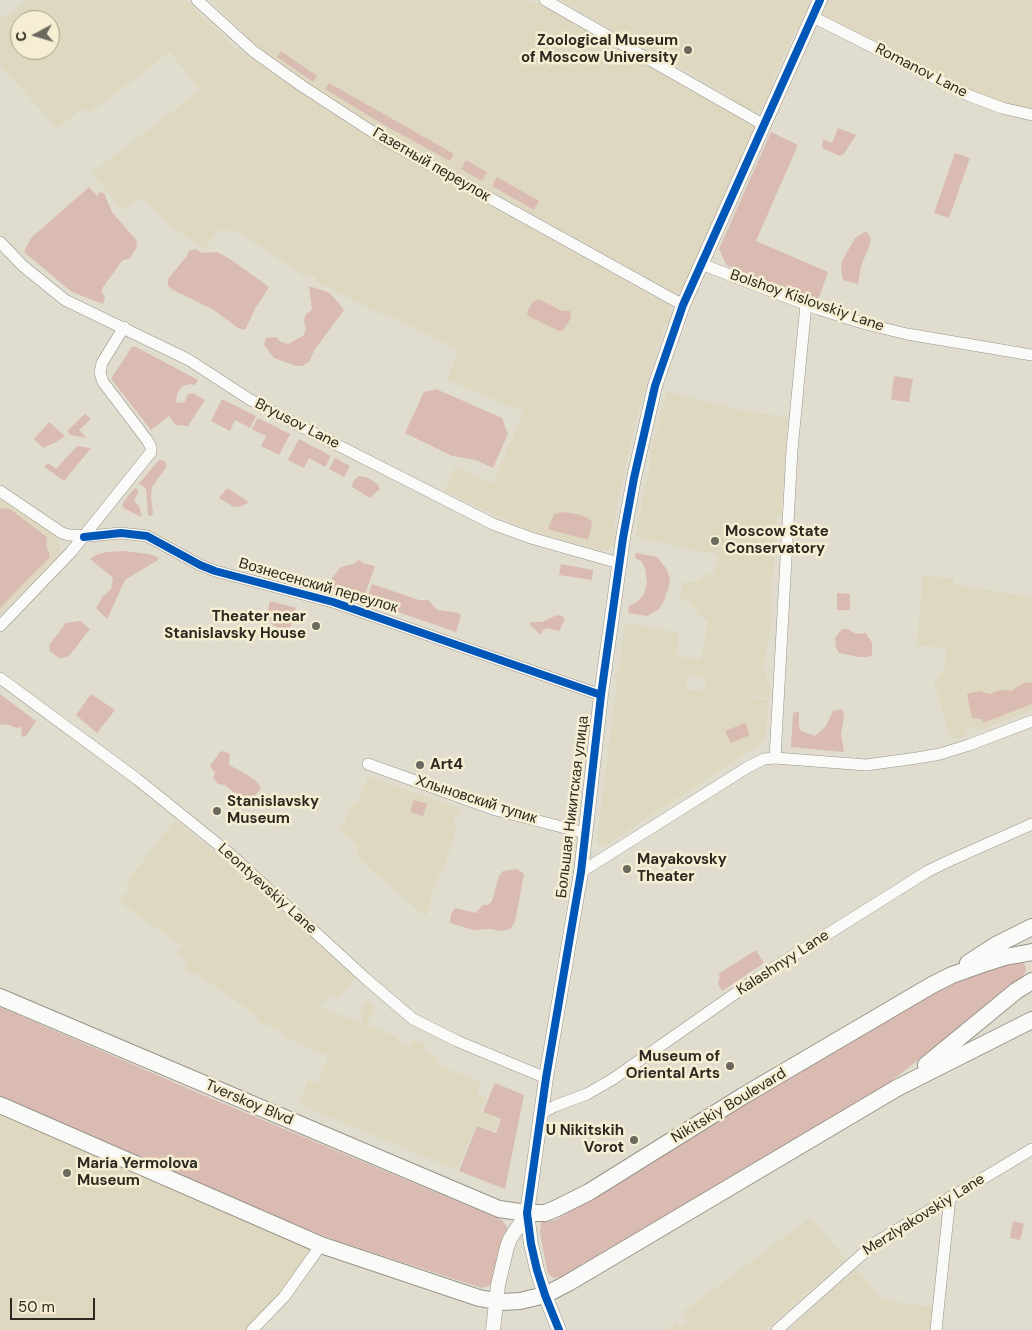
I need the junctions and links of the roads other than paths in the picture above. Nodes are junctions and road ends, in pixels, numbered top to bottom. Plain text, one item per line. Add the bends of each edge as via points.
1 (197, 0) edge
2 (545, 0) edge
3 (820, 0) edge
4 (813, 17) junction
5 (1032, 115) edge
6 (764, 125) junction
7 (0, 242) edge
8 (701, 264) junction
9 (683, 304) junction
10 (806, 304) junction
11 (124, 328) junction
12 (1032, 354) edge
13 (0, 491) edge
14 (84, 536) junction
15 (619, 563) junction
16 (0, 626) edge
17 (0, 678) edge
18 (601, 695) junction
19 (1032, 721) edge
20 (775, 758) junction
21 (368, 764) dead end
22 (1032, 824) edge
23 (585, 833) junction
24 (581, 872) junction
25 (1032, 927) edge
26 (1032, 952) edge
27 (952, 975) junction
28 (1032, 982) edge
29 (0, 996) edge
30 (1032, 1020) edge
31 (546, 1078) junction
32 (897, 1088) junction
33 (0, 1106) edge
34 (542, 1113) junction
35 (1032, 1149) edge
36 (950, 1197) junction
37 (499, 1209) joint
38 (527, 1213) junction
39 (322, 1244) junction
40 (545, 1295) junction
41 (496, 1301) junction
42 (252, 1330) edge
43 (494, 1330) edge
44 (559, 1330) edge
45 (777, 1330) edge
46 (936, 1330) edge

1 - 9 street, Газетный переулок via 259,56 385,140
2 - 6 street
3 - 4 street
4 - 5 street, Romanov Lane via 970,96
4 - 6 street
6 - 8 street, Большая Никитская улица
7 - 11 street, Bryusov Lane via 65,300
8 - 9 street, Большая Никитская улица
8 - 10 street, Bolshoy Kislovskiy Lane
9 - 15 street, Большая Никитская улица via 655,386
10 - 12 street, Bolshoy Kislovskiy Lane via 888,330
10 - 20 street via 792,450
11 - 14 street via 102,363 100,373 103,382 148,440 151,450
11 - 15 street, Bryusov Lane via 189,360 249,399 493,524
13 - 14 street, Вознесенский переулок via 62,532
14 - 16 street
14 - 18 street, Вознесенский переулок via 122,533 147,536 216,571 333,602
15 - 18 street, Большая Никитская улица
17 - 31 street, Leontyevskiy Lane via 230,854 413,1019
18 - 23 street, Большая Никитская улица
19 - 20 street via 930,756 866,765
20 - 24 street via 764,759 748,767
21 - 23 street, Хлыновский тупик via 496,810
22 - 34 street, Kalashnyy Lane via 928,871 756,979 613,1079
23 - 24 street, Большая Никитская улица
24 - 31 street, Большая Никитская улица
25 - 27 main road, Nikitskiy Boulevard via 972,960
26 - 27 main road, Nikitskiy Boulevard via 1005,957
27 - 38 main road, Nikitskiy Boulevard via 810,1056 588,1192 551,1211
28 - 32 main road
29 - 37 main road, Tverskoy Blvd
30 - 32 main road
31 - 34 street, Большая Никитская улица
32 - 40 main road
33 - 39 main road
34 - 38 street, Большая Никитская улица
35 - 36 street, Merzlyakovskiy Lane
36 - 45 street, Merzlyakovskiy Lane via 875,1243
36 - 46 street
37 - 38 main road, Nikitskiy Boulevard
38 - 40 street via 532,1250
38 - 41 street via 507,1247
39 - 41 main road
39 - 42 street via 284,1297
40 - 41 main road via 520,1301
40 - 44 street
41 - 43 street

